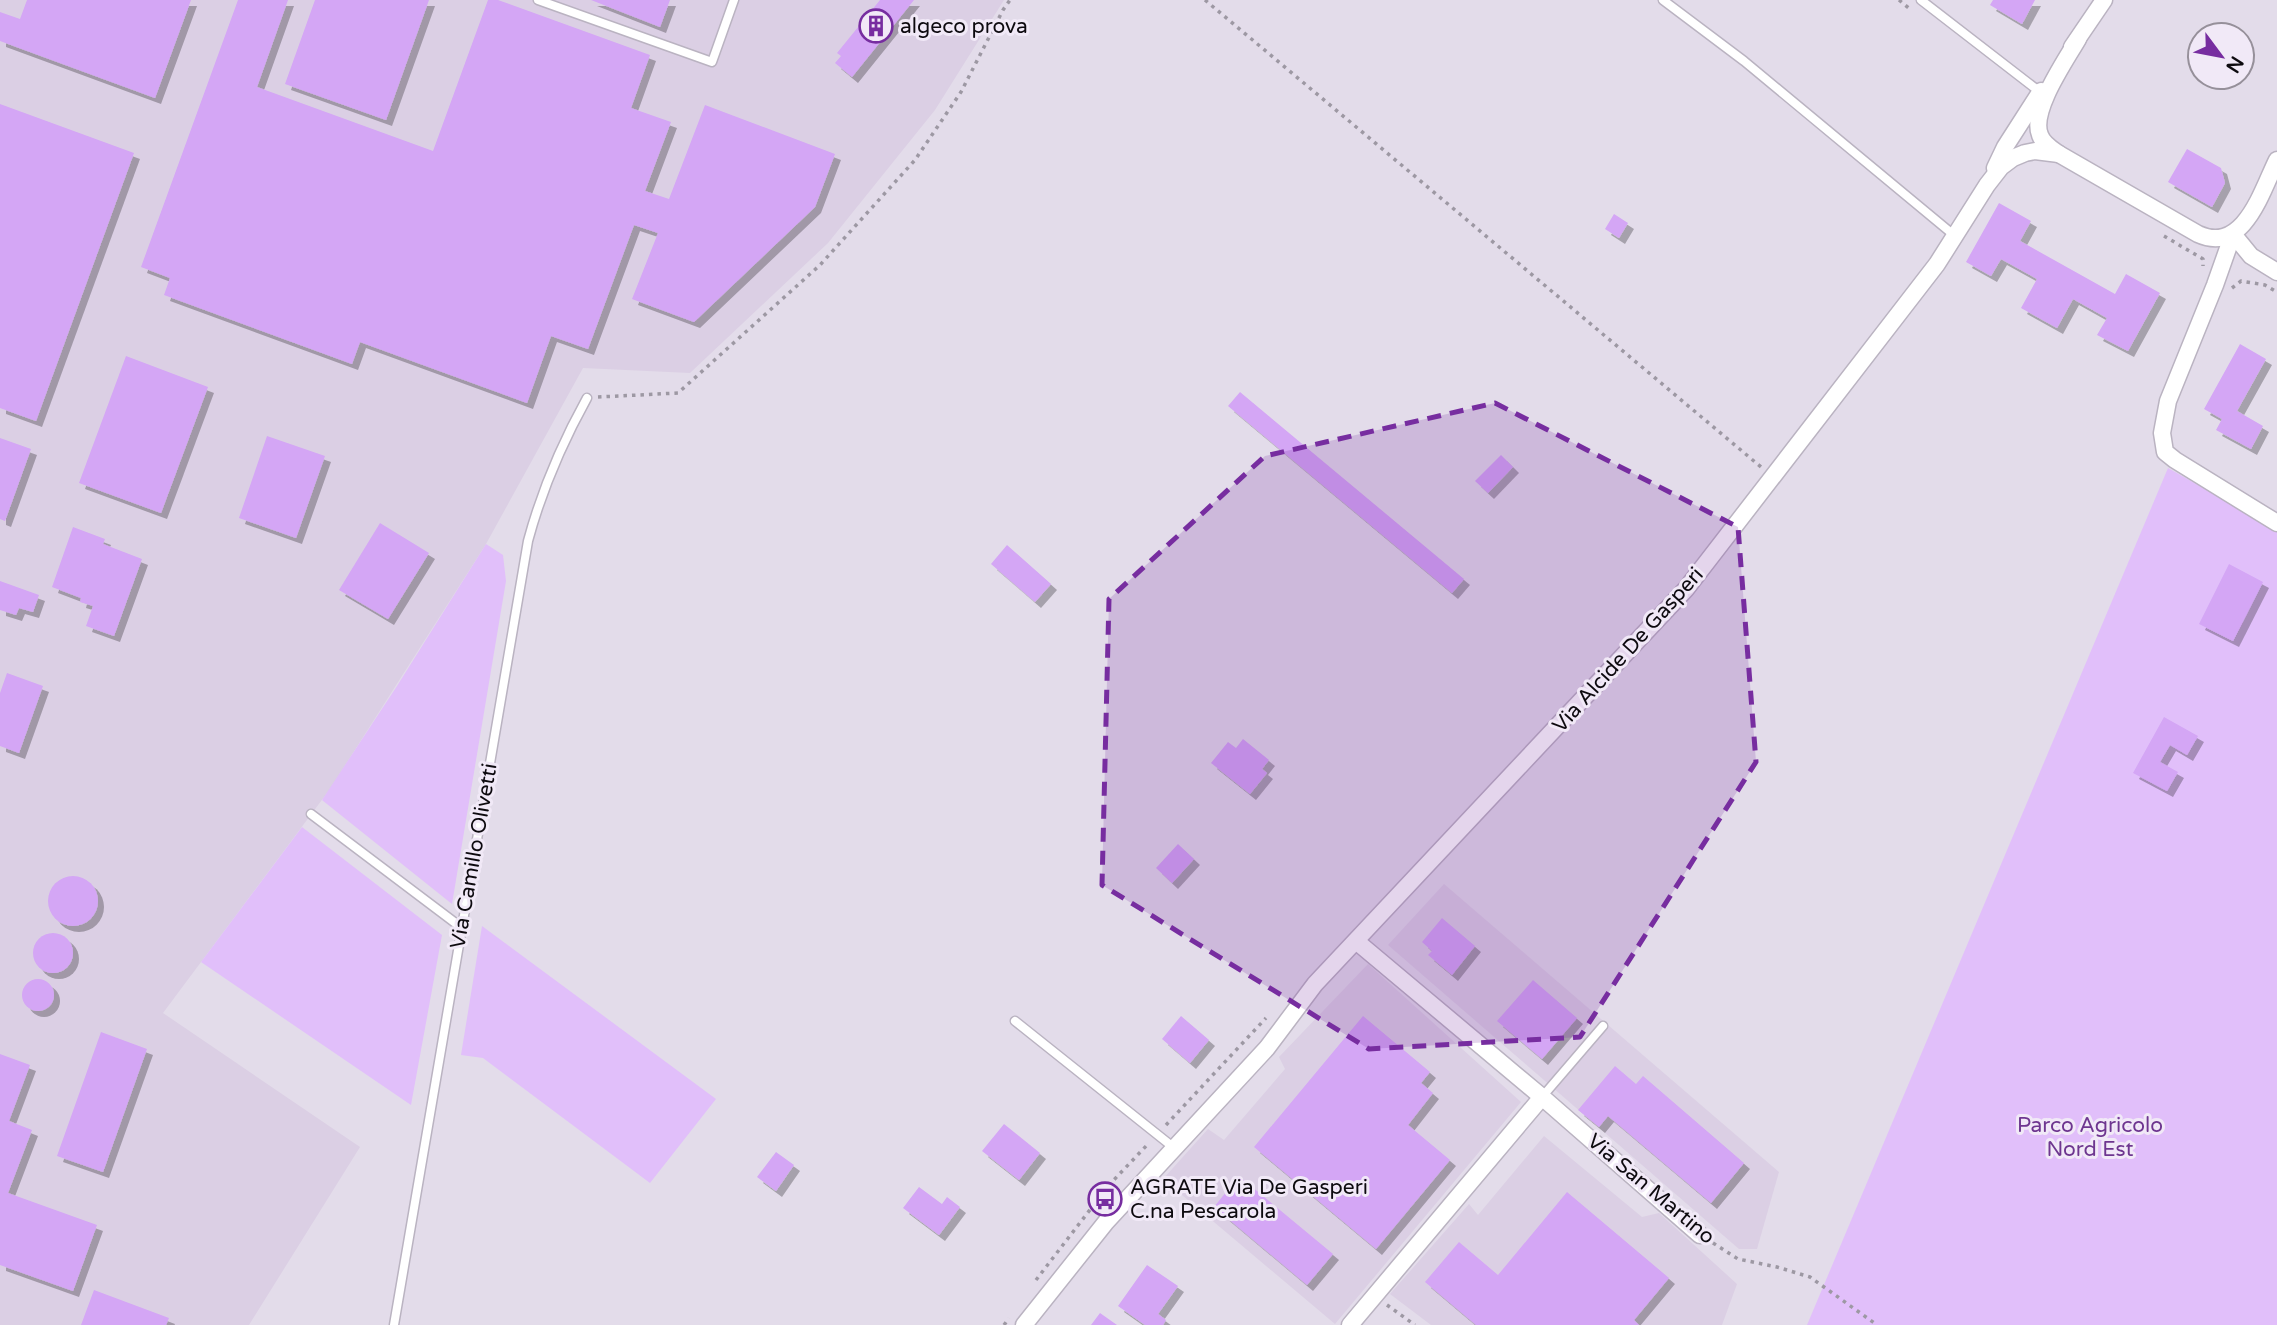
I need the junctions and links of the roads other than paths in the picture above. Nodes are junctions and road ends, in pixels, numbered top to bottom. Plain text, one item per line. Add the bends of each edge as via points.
1 (538, 0) edge
2 (734, 0) edge
3 (1663, 0) edge
4 (1921, 0) edge
5 (2104, 0) edge
6 (2078, 39) junction
7 (2040, 92) junction
8 (2059, 154) junction
9 (2277, 160) edge
10 (1987, 185) junction
11 (2233, 234) junction
12 (1955, 236) junction
13 (2277, 272) edge
14 (587, 398) road end
15 (2277, 523) edge
16 (311, 814) dead end
17 (462, 928) junction
18 (1356, 941) junction
19 (1015, 1021) dead end
20 (1603, 1026) dead end
21 (1542, 1097) junction
22 (1173, 1147) junction
23 (1700, 1235) road end
24 (394, 1325) edge
25 (1024, 1325) edge
26 (1350, 1325) edge

1 - 2 lane via 712,62
3 - 12 lane
4 - 7 lane
5 - 6 street
6 - 7 street
6 - 8 street via 2040,112 2043,140
7 - 10 street
8 - 10 street, Via Alcide De Gasperi via 2035,151 2018,155
8 - 11 street via 2198,234 2214,238
9 - 11 street via 2250,215
10 - 12 street, Via Alcide De Gasperi
11 - 13 street via 2251,256
11 - 15 street via 2168,401 2162,433 2165,452 2175,460
12 - 18 street, Via Alcide De Gasperi via 1686,589
14 - 17 lane, Via Camillo Olivetti via 554,462 528,541
16 - 17 lane
17 - 24 lane, Via Camillo Olivetti
18 - 21 street, Via San Martino
18 - 22 street, Via Alcide De Gasperi via 1315,984 1261,1055
19 - 22 lane
20 - 21 lane
21 - 23 street, Via San Martino
21 - 26 street
22 - 25 street, Via Alcide De Gasperi

